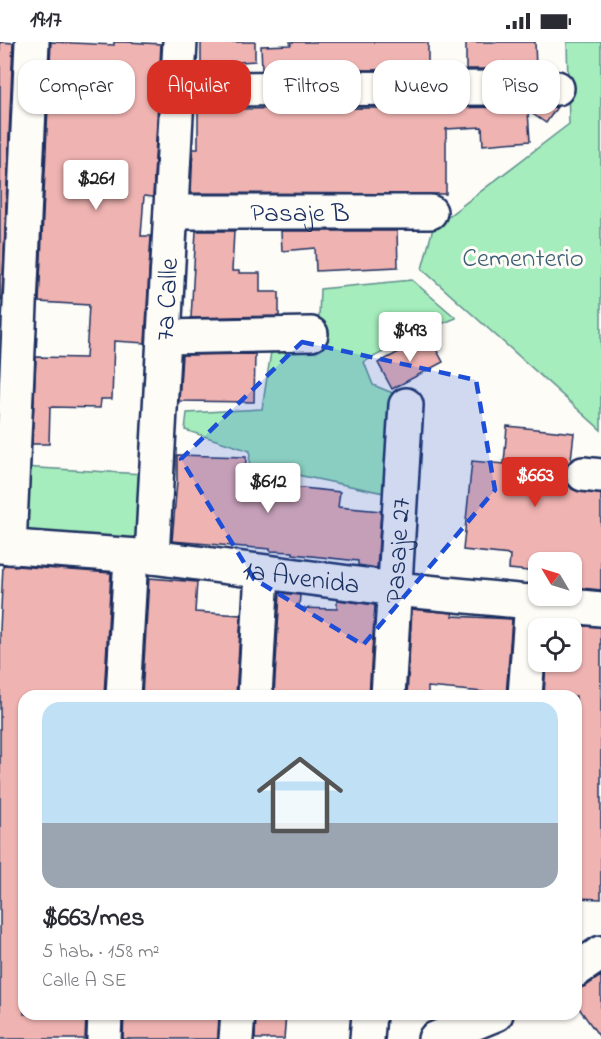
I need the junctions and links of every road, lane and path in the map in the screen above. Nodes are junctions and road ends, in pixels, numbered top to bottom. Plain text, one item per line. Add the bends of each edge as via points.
1 (32, 42) edge
2 (180, 42) edge
3 (179, 60) edge
4 (482, 88) edge
5 (251, 89) edge
6 (176, 114) edge
7 (171, 212) junction
8 (430, 212) dead end
9 (311, 334) dead end
10 (165, 337) junction
11 (406, 405) dead end
12 (5, 546) edge
13 (141, 557) junction
14 (262, 572) junction
15 (395, 589) junction
16 (528, 601) edge
17 (532, 606) edge
18 (575, 606) edge
19 (601, 609) edge
20 (124, 690) edge
21 (255, 690) edge
22 (388, 690) edge
23 (525, 690) edge
24 (601, 953) edge
25 (582, 966) edge
26 (105, 1020) edge
27 (238, 1020) edge
28 (369, 1020) edge
29 (481, 1020) edge
30 (104, 1039) edge
31 (236, 1039) edge
32 (367, 1039) edge
33 (435, 1039) edge

1 - 12 street
2 - 3 street, 7a Calle
4 - 5 street
6 - 7 street, 7a Calle
7 - 8 street, Pasaje B
7 - 10 street, 7a Calle
9 - 10 street
10 - 13 street, 7a Calle
11 - 15 street, Pasaje 27
12 - 13 street, 1a Avenida
13 - 14 street, 1a Avenida
13 - 20 street, 7a Calle
14 - 15 street, 1a Avenida
14 - 21 street
15 - 16 street, 1a Avenida
15 - 22 street, Pasaje 27
17 - 23 street
18 - 19 street, 1a Avenida
24 - 25 street
26 - 30 street
27 - 31 street
28 - 32 street
29 - 33 street

